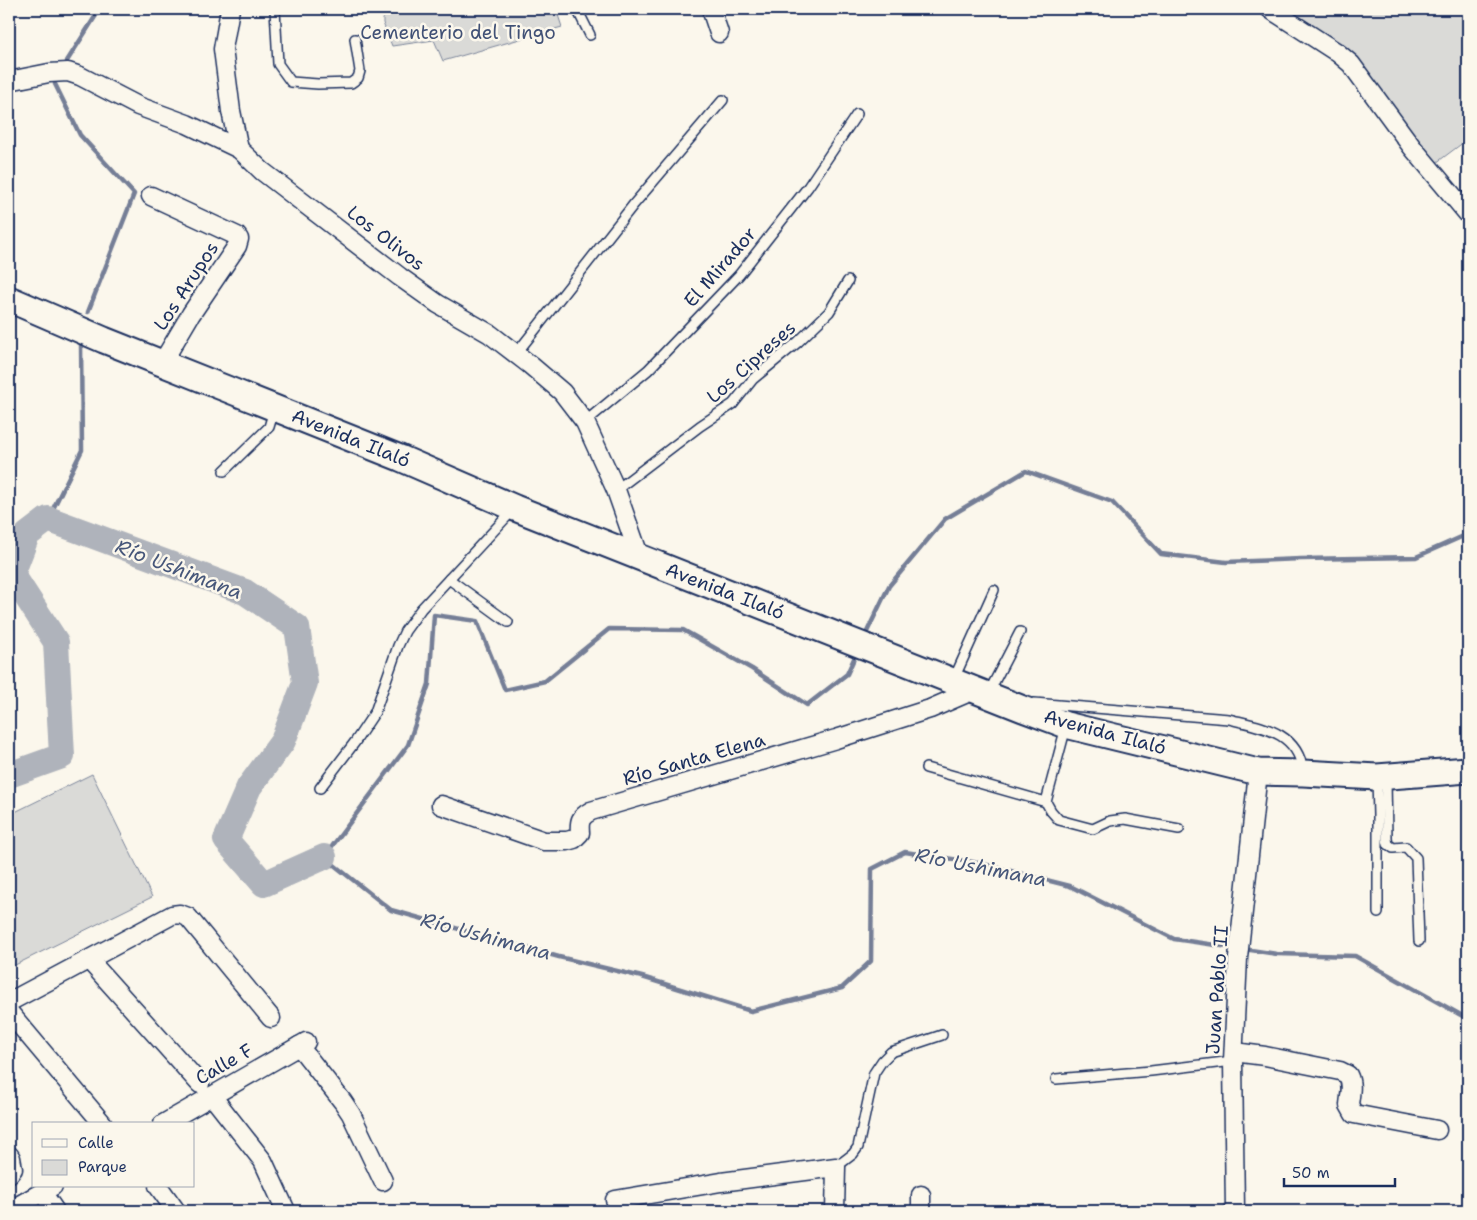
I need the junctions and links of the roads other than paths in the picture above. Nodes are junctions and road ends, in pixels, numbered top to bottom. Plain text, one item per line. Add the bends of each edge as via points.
1 (230, 9) edge
2 (275, 9) edge
3 (578, 9) edge
4 (711, 9) edge
5 (1270, 9) edge
6 (719, 33) dead end
7 (590, 35) dead end
8 (355, 39) dead end
9 (9, 81) edge
10 (723, 100) dead end
11 (857, 114) dead end
12 (239, 149) junction
13 (151, 196) dead end
14 (1468, 214) edge
15 (848, 281) dead end
16 (9, 299) edge
17 (516, 354) junction
18 (162, 363) junction
19 (275, 407) junction
20 (585, 422) junction
21 (224, 471) dead end
22 (616, 490) junction
23 (515, 508) junction
24 (640, 558) junction
25 (449, 579) junction
26 (994, 590) dead end
27 (508, 622) dead end
28 (1020, 632) dead end
29 (979, 692) junction
30 (1066, 725) junction
31 (926, 768) dead end
32 (1468, 770) edge
33 (1258, 772) junction
34 (1303, 773) junction
35 (1381, 777) junction
36 (320, 788) dead end
37 (1046, 802) junction
38 (441, 805) dead end
39 (1179, 828) dead end
40 (1378, 913) dead end
41 (1419, 941) dead end
42 (89, 960) junction
43 (9, 1002) edge
44 (9, 1012) edge
45 (271, 1018) dead end
46 (942, 1035) dead end
47 (1233, 1056) junction
48 (1056, 1079) dead end
49 (206, 1090) junction
50 (101, 1122) edge
51 (165, 1122) edge
52 (1437, 1130) dead end
53 (9, 1155) edge
54 (836, 1167) junction
55 (9, 1174) edge
56 (383, 1181) dead end
57 (159, 1188) edge
58 (47, 1189) edge
59 (615, 1200) dead end
60 (9, 1211) edge
61 (55, 1211) edge
62 (176, 1211) edge
63 (286, 1211) edge
64 (835, 1211) edge
65 (1235, 1211) edge

1 - 12 street via 223,49
2 - 8 lane via 278,64 291,82 318,84 351,82 358,78 360,71
3 - 7 lane
4 - 6 street
5 - 14 street via 1351,64 1412,147
9 - 12 street, Los Olivos via 68,72
10 - 17 lane via 634,204
11 - 20 lane, El Mirador via 808,187 739,275 648,370
12 - 17 street, Los Olivos via 262,171 400,277
13 - 18 street, Los Arupos via 239,239
15 - 22 lane, Los Cipreses via 830,312 753,379 733,404
16 - 18 main road, Avenida Ilaló
17 - 20 street, Los Olivos via 562,392
18 - 19 main road, Avenida Ilaló
19 - 21 lane via 269,428
19 - 23 main road, Avenida Ilaló
20 - 22 street, Los Olivos
22 - 24 street, Los Olivos
23 - 24 main road, Avenida Ilaló
23 - 25 lane
24 - 29 main road, Avenida Ilaló
25 - 27 lane
25 - 36 lane via 405,631 375,712
26 - 29 lane
28 - 29 lane
29 - 30 main road, Avenida Ilaló
29 - 34 lane via 1229,719 1272,730 1279,735 1296,750
29 - 38 street, Río Santa Elena via 836,739 591,811 583,815 580,833 567,841 544,841
30 - 33 main road, Avenida Ilaló
30 - 37 lane
31 - 37 lane
32 - 35 main road, Avenida Ilaló
33 - 34 main road, Avenida Ilaló
33 - 47 street, Juan Pablo II via 1238,958
34 - 35 main road, Avenida Ilaló
35 - 40 lane
35 - 41 lane via 1388,844 1393,848 1406,847 1416,858
37 - 39 lane via 1060,820 1093,829 1110,821 1125,819
42 - 43 street
42 - 45 street via 172,915 180,914 188,917
42 - 49 street
44 - 50 street
46 - 54 lane via 892,1052 882,1060 874,1073 858,1147
47 - 48 lane via 1151,1071
47 - 52 street via 1265,1056 1340,1071 1348,1074 1351,1081 1348,1106 1354,1114
47 - 65 street, Juan Pablo II
49 - 51 street, Calle F
49 - 56 street, Calle F via 303,1044 351,1114
49 - 63 street via 263,1161
53 - 55 street via 13,1169
54 - 59 street
54 - 64 street
57 - 62 street
58 - 60 street
58 - 61 street

